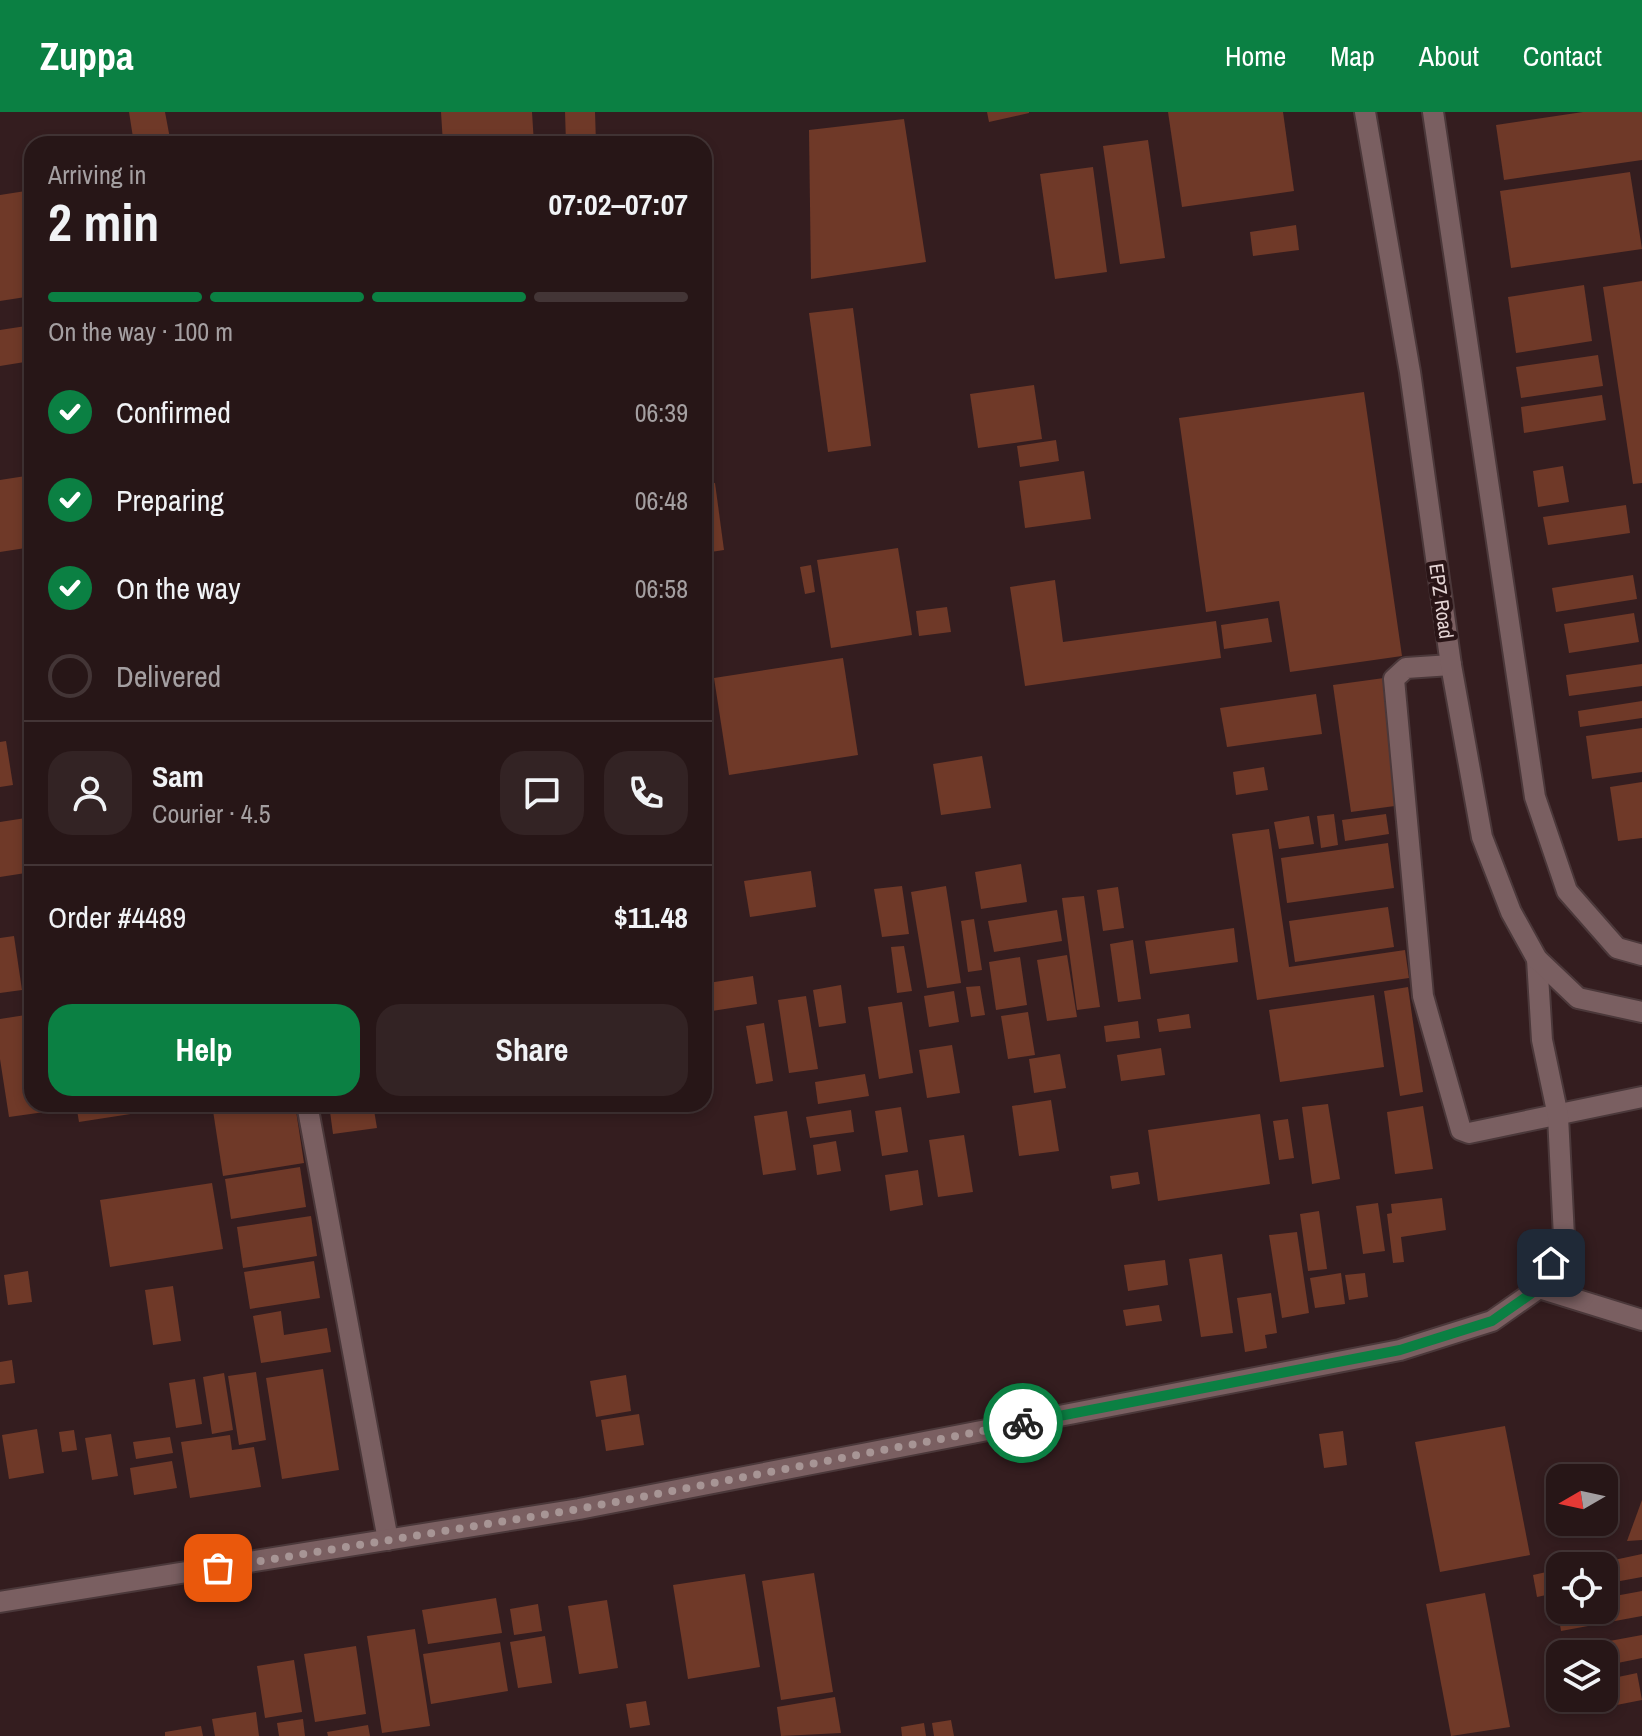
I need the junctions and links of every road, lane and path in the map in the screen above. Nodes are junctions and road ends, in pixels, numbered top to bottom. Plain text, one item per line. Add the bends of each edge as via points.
1 (1365, 112) edge
2 (1433, 112) edge
3 (1451, 665) junction
4 (1642, 955) edge
5 (1537, 959) junction
6 (1642, 1012) edge
7 (1642, 1097) edge
8 (308, 1112) edge
9 (1558, 1116) junction
10 (1539, 1288) junction
11 (1642, 1320) edge
12 (388, 1540) junction
13 (0, 1602) edge

1 - 3 street, EPZ Road via 1410,372
2 - 4 street via 1535,797 1567,891 1617,948
3 - 5 street, EPZ Road via 1482,837 1511,912
3 - 9 street via 1406,668 1394,679 1423,996 1463,1132
5 - 6 street, EPZ Road via 1578,998
5 - 9 street via 1542,1040
7 - 9 street
8 - 12 street
9 - 10 street via 1564,1237
10 - 11 street
10 - 12 street via 1492,1321 1400,1350 579,1509
12 - 13 street

